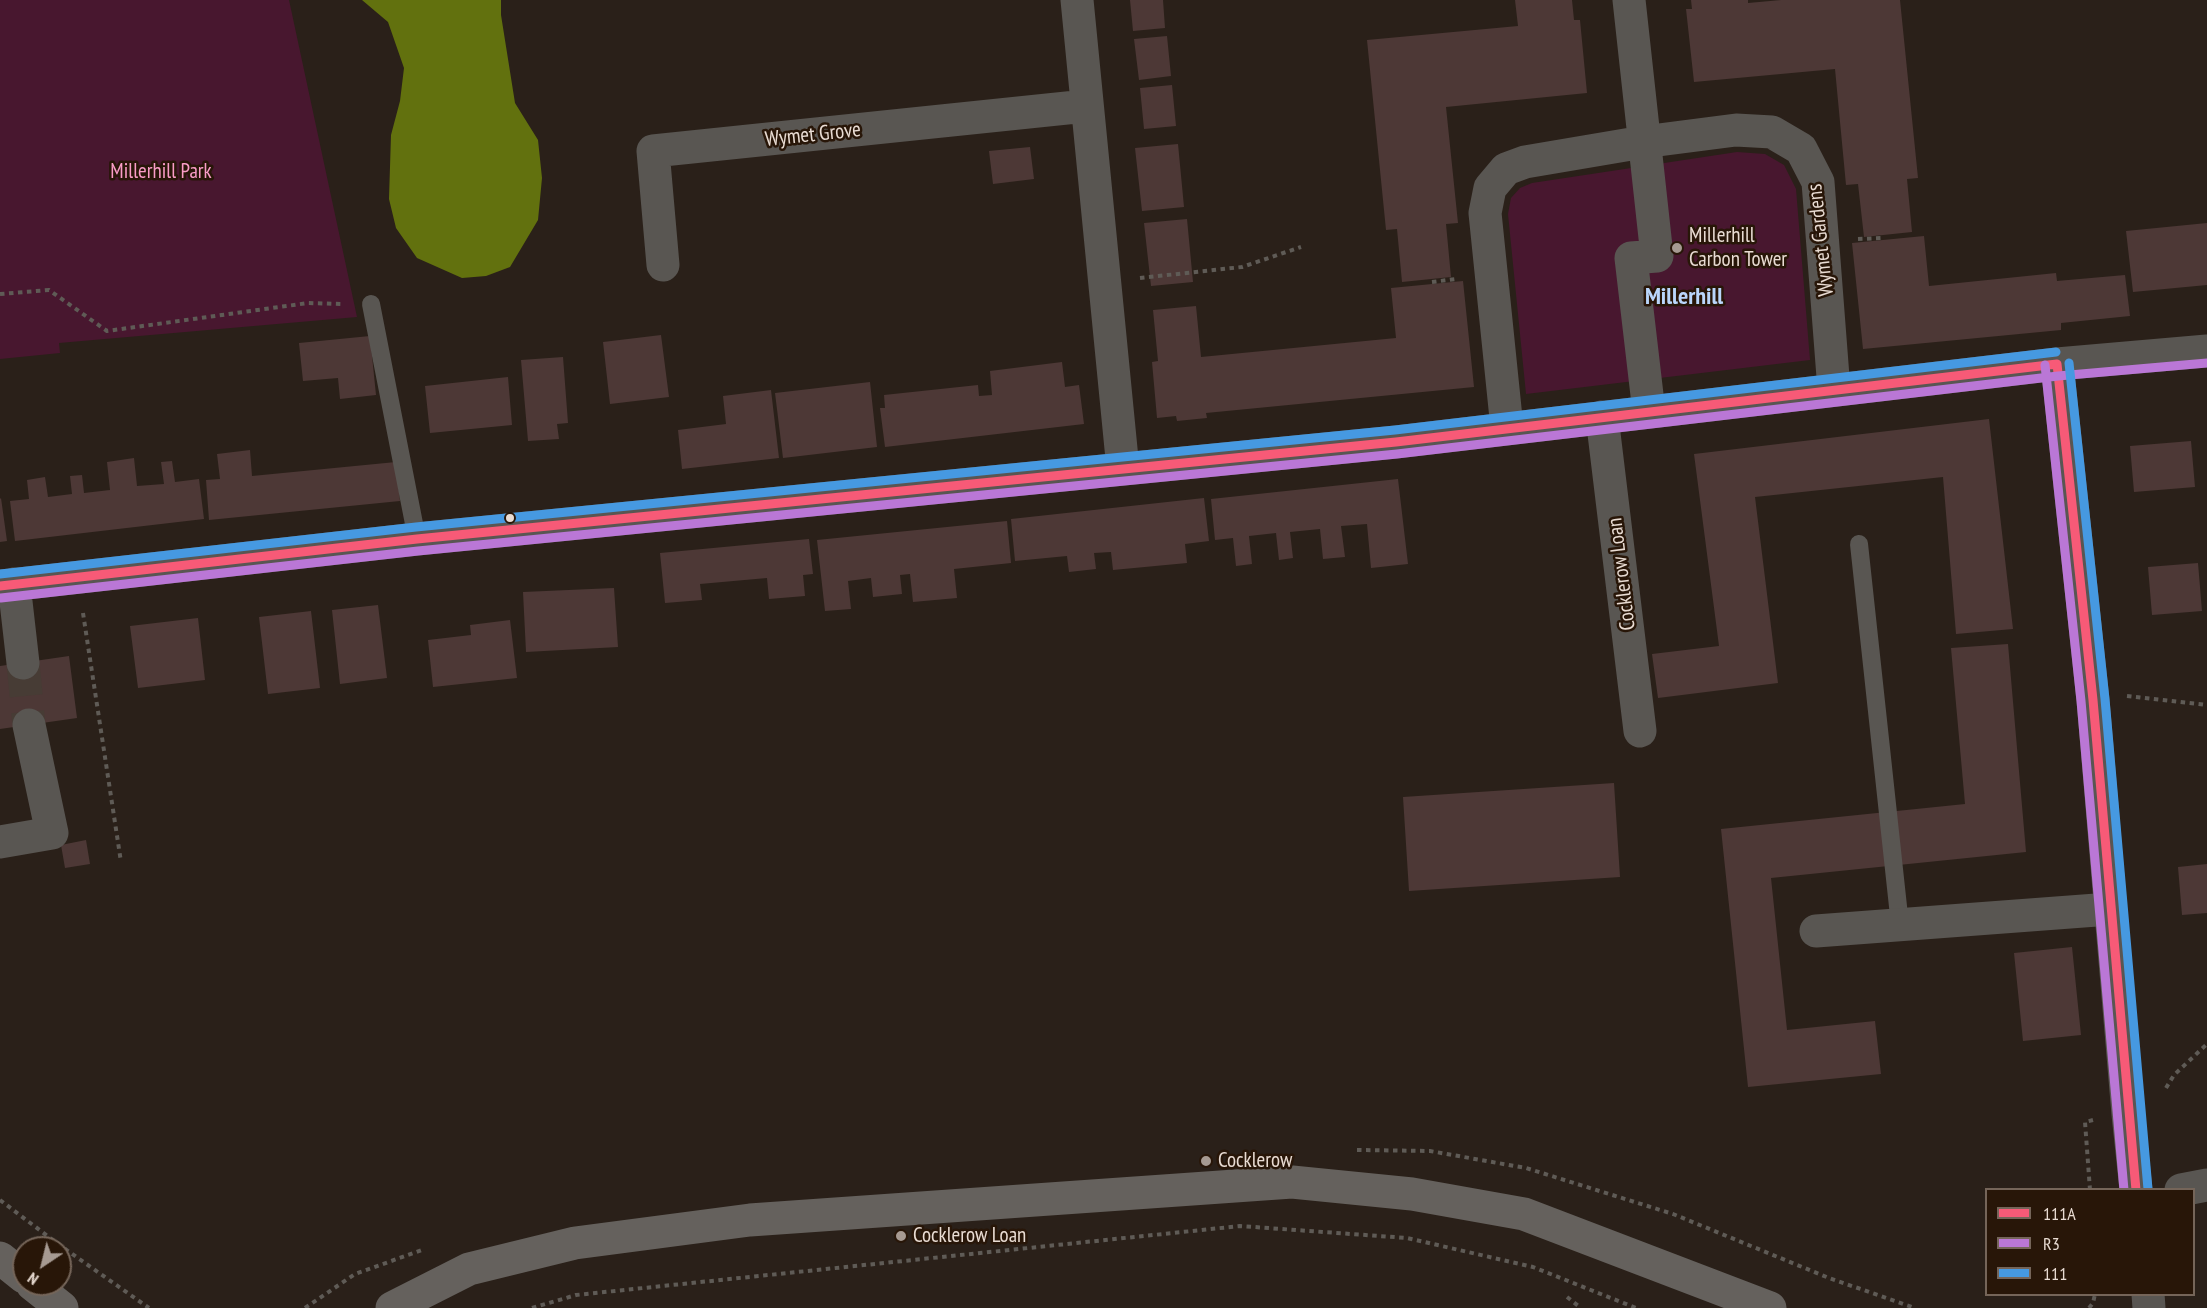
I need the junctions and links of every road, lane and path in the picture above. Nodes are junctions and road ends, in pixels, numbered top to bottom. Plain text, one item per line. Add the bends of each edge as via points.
1 (1077, 0) edge
2 (1629, 0) edge
3 (1086, 106) junction
4 (1643, 142) junction
5 (1883, 238) dead end
6 (1852, 240) dead end
7 (1301, 247) dead end
8 (663, 265) dead end
9 (1463, 278) dead end
10 (1104, 282) junction
11 (1432, 282) dead end
12 (0, 294) edge
13 (371, 304) joint
14 (2207, 351) edge
15 (2057, 364) junction
16 (1834, 390) junction
17 (1649, 412) junction
18 (1602, 417) junction
19 (1508, 428) junction
20 (1123, 469) junction
21 (417, 539) junction
22 (1860, 544) dead end
23 (80, 576) junction
24 (7, 585) edge
25 (23, 663) tunnel mouth
26 (2093, 700) junction
27 (2207, 705) edge
28 (29, 725) tunnel mouth
29 (1640, 731) dead end
30 (0, 842) edge
31 (121, 862) dead end
32 (2110, 909) junction
33 (1900, 925) junction
34 (1816, 931) dead end
35 (2207, 1044) edge
36 (2166, 1088) dead end
37 (2207, 1185) edge
38 (2136, 1188) edge
39 (2191, 1188) edge
40 (0, 1200) edge
41 (0, 1258) edge
42 (12, 1268) edge
43 (48, 1296) edge
44 (1567, 1297) dead end
45 (63, 1308) edge
46 (149, 1308) edge
47 (392, 1308) edge
48 (532, 1308) edge
49 (1581, 1308) edge
50 (1636, 1308) edge
51 (1770, 1308) edge

1 - 3 street
2 - 4 street
3 - 8 street, Wymet Grove via 653,151
3 - 10 street
4 - 16 street, Wymet Gardens via 1736,130 1772,132 1801,149 1818,182
4 - 17 street via 1657,256 1631,258
4 - 19 street, Wymet Gardens via 1526,162 1506,169 1490,188 1485,213
5 - 6 path
7 - 10 path via 1242,267
9 - 11 path
10 - 20 street
12 - 13 path via 49,290 107,331 308,303
13 - 21 lane
14 - 15 street
15 - 16 street
15 - 26 street
16 - 17 street
17 - 18 street
18 - 19 street
18 - 29 street, Cocklerow Loan
19 - 20 street
20 - 21 street
21 - 23 street
22 - 33 lane
23 - 24 street
23 - 31 path
24 - 25 street
26 - 27 path via 2133,695
26 - 32 street
28 - 30 street via 52,833
32 - 33 street
32 - 38 street
33 - 34 street
35 - 36 path via 2174,1075
37 - 39 street
40 - 46 path
41 - 42 main road
43 - 45 main road
44 - 49 path
47 - 51 main road via 469,1269 575,1243 750,1220 1292,1182 1412,1194 1524,1214
48 - 50 path via 576,1294 1240,1226 1407,1238 1533,1267

